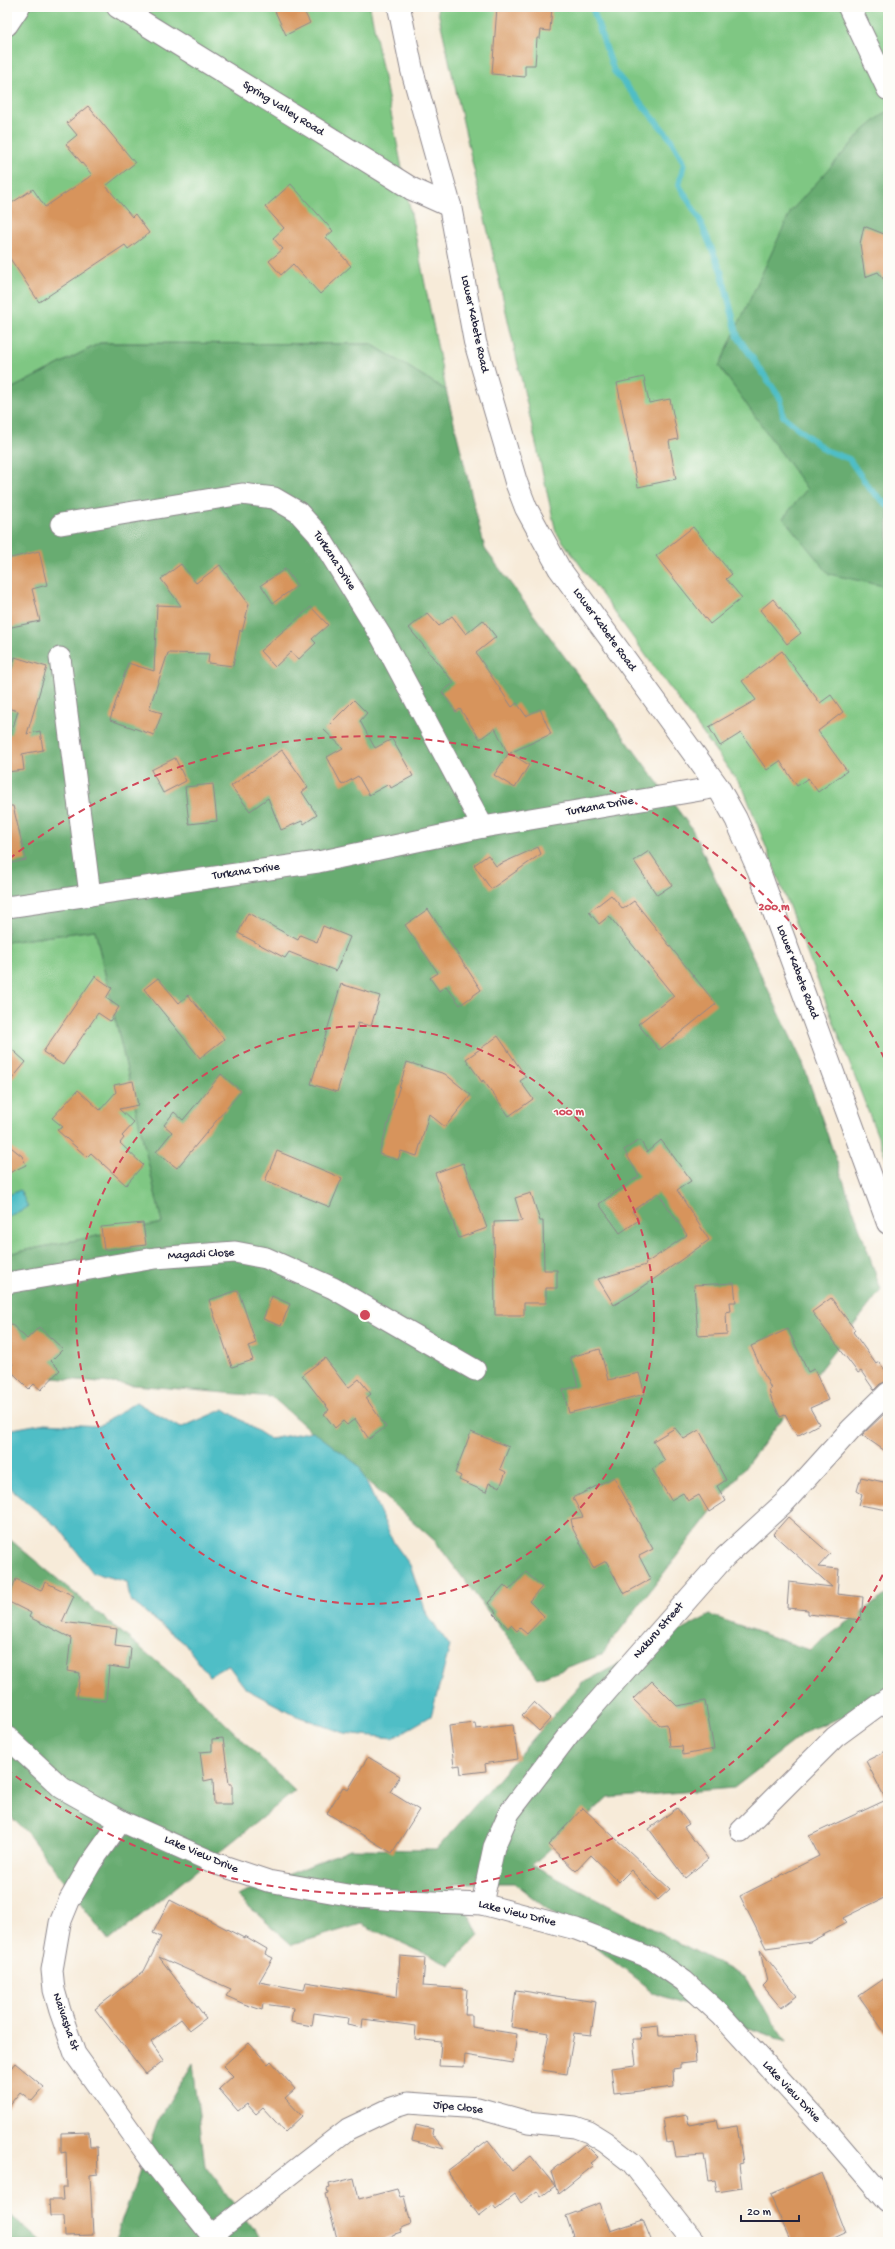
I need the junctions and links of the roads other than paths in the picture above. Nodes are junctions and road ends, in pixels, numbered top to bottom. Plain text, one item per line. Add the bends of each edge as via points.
1 (19, 7) edge
2 (118, 7) edge
3 (399, 7) edge
4 (849, 7) edge
5 (7, 25) edge
6 (888, 89) edge
7 (450, 206) junction
8 (61, 524) dead end
9 (60, 658) dead end
10 (718, 787) junction
11 (483, 827) junction
12 (90, 895) junction
13 (7, 907) edge
14 (888, 1223) edge
15 (7, 1283) edge
16 (475, 1370) dead end
17 (888, 1393) edge
18 (888, 1698) edge
19 (7, 1737) edge
20 (121, 1821) junction
21 (741, 1831) dead end
22 (482, 1904) junction
23 (888, 2202) edge
24 (215, 2238) edge
25 (694, 2242) edge

1 - 5 street
2 - 7 main road, Spring Valley Road via 393,177
3 - 7 main road, Lower Kabete Road via 412,70
4 - 6 main road
7 - 10 main road, Lower Kabete Road via 475,342 526,508 559,568
8 - 11 street, Turkana Drive via 242,494 274,498 298,512 318,534 381,636
9 - 12 street
10 - 11 street, Turkana Drive
10 - 14 main road, Lower Kabete Road via 759,871
11 - 12 street, Turkana Drive via 318,862
12 - 13 street, Turkana Drive
15 - 16 street, Magadi Close via 155,1258 234,1252 266,1258 326,1285
17 - 22 street, Nakuru Street via 851,1429 786,1501 725,1557 570,1733 509,1813 494,1847
18 - 21 street via 835,1737
19 - 20 street, Lake View Drive via 62,1788
20 - 22 street, Lake View Drive via 217,1864 268,1881 359,1897 409,1902
20 - 24 street, Naivasha St via 91,1863 69,1901 60,1923 52,1970 54,1990 75,2054 152,2161 191,2212
22 - 23 street, Lake View Drive via 603,1938 651,1958 684,1981 721,2015
24 - 25 street, Jipe Close via 348,2129 408,2103 478,2108 528,2122 575,2127 589,2132 632,2163

